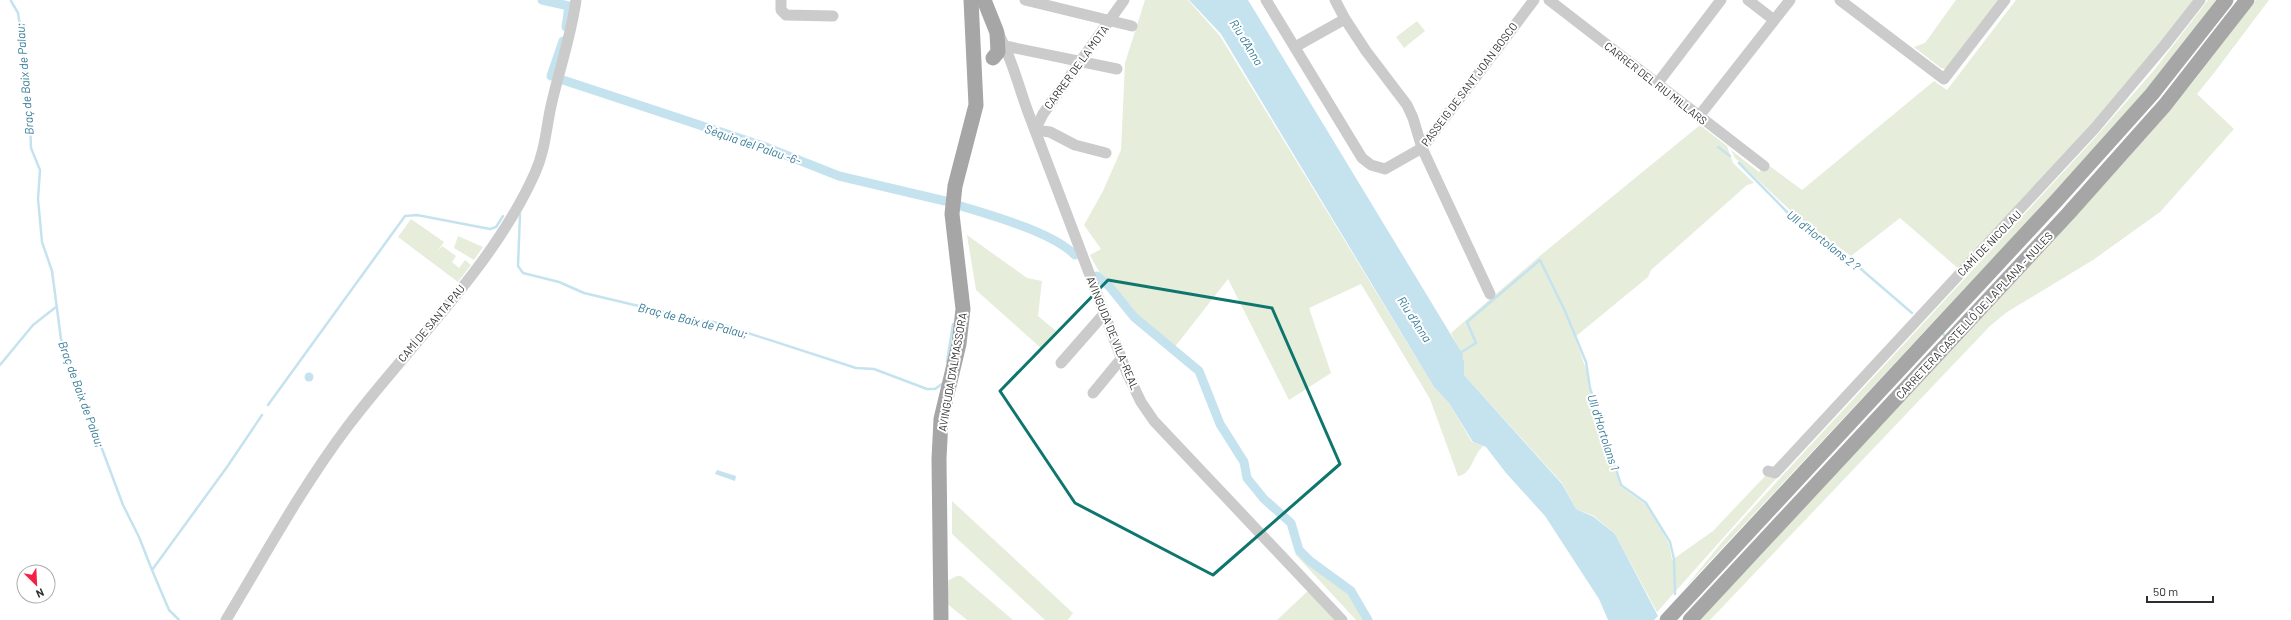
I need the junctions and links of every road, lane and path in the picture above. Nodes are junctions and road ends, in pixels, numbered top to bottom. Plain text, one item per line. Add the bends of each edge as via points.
1 (576, 0) edge
2 (781, 0) edge
3 (971, 0) edge
4 (984, 0) edge
5 (1025, 0) edge
6 (1124, 0) edge
7 (1266, 0) edge
8 (1335, 0) edge
9 (1534, 0) edge
10 (1549, 0) edge
11 (1721, 0) edge
12 (1748, 0) edge
13 (1790, 0) edge
14 (1840, 0) edge
15 (2005, 0) edge
16 (2200, 0) edge
17 (2226, 0) edge
18 (2247, 0) edge
19 (832, 16) dead end
20 (1345, 19) junction
21 (1110, 20) junction
22 (1774, 20) junction
23 (1132, 26) dead end
24 (997, 31) junction
25 (972, 38) junction
26 (1005, 46) junction
27 (1295, 47) junction
28 (992, 58) junction
29 (1080, 62) junction
30 (1117, 69) dead end
31 (1014, 75) junction
32 (976, 79) junction
33 (1657, 84) junction
34 (1028, 112) junction
35 (1043, 114) junction
36 (1699, 116) junction
37 (1035, 130) junction
38 (1422, 148) junction
39 (1106, 153) dead end
40 (1764, 166) dead end
41 (1490, 294) dead end
42 (1104, 314) junction
43 (1121, 359) junction
44 (1061, 363) dead end
45 (1093, 393) dead end
46 (1768, 471) dead end
47 (226, 620) edge
48 (941, 620) edge
49 (1342, 620) edge
50 (1667, 620) edge
51 (1690, 620) edge

1 - 47 street, CAMÍ DE SANTA PAU via 571,35 551,107 544,148 525,195 470,277 422,333 332,448
2 - 19 street via 781,10 786,15
3 - 25 main road, AVINGUDA D'ALMASSORA
4 - 24 main road, AVINGUDA DE VILA-REAL
5 - 21 street
6 - 21 street, CARRER DE LA MOTA
7 - 27 street
8 - 20 street
9 - 38 street, PASSEIG DE SANT JOAN BOSCO
10 - 33 street, CARRER DEL RIU MILLARS
11 - 33 street
12 - 22 street
13 - 22 street
14 - 15 street via 1944,79
16 - 46 street, CAMÍ DE NICOLAU via 2132,85 2037,192 1775,473
17 - 50 main road, CARRETERA CASTELLÓ DE LA PLANA - NULES via 2152,94
18 - 51 main road, CARRETERA CASTELLÓ DE LA PLANA - NULES via 2165,105 2078,202
20 - 27 street
20 - 38 street via 1407,105 1414,118
21 - 23 street
21 - 29 street, CARRER DE LA MOTA
22 - 36 street
24 - 25 main road via 989,24 983,23
24 - 26 street, AVINGUDA DE VILA-REAL
24 - 28 main road, AVINGUDA DE VILA-REAL via 998,52
25 - 28 main road, AVINGUDA DE VILA-REAL via 981,57
25 - 32 main road, AVINGUDA D'ALMASSORA
26 - 29 street
26 - 31 street, AVINGUDA DE VILA-REAL via 1013,64
27 - 38 street, PASSEIG DE SANT JOAN BOSCO via 1362,158 1376,168 1392,166
28 - 31 street, AVINGUDA DE VILA-REAL via 1004,63
28 - 32 main road via 980,69
29 - 30 street
29 - 35 street, CARRER DE LA MOTA
31 - 34 street, AVINGUDA DE VILA-REAL
32 - 48 main road, AVINGUDA D'ALMASSORA via 976,105 954,186 952,214 963,309 959,344 941,419
33 - 36 street, CARRER DEL RIU MILLARS
34 - 35 street, CARRER DE LA MOTA
34 - 37 street, AVINGUDA DE VILA-REAL
35 - 37 street, CARRER DE LA MOTA
36 - 40 street, CARRER DEL RIU MILLARS
37 - 39 street via 1050,132 1075,145
37 - 42 street, AVINGUDA DE VILA-REAL
38 - 41 street
42 - 43 street, AVINGUDA DE VILA-REAL
42 - 44 street
43 - 45 street
43 - 49 street, AVINGUDA DE VILA-REAL via 1141,402 1154,421

